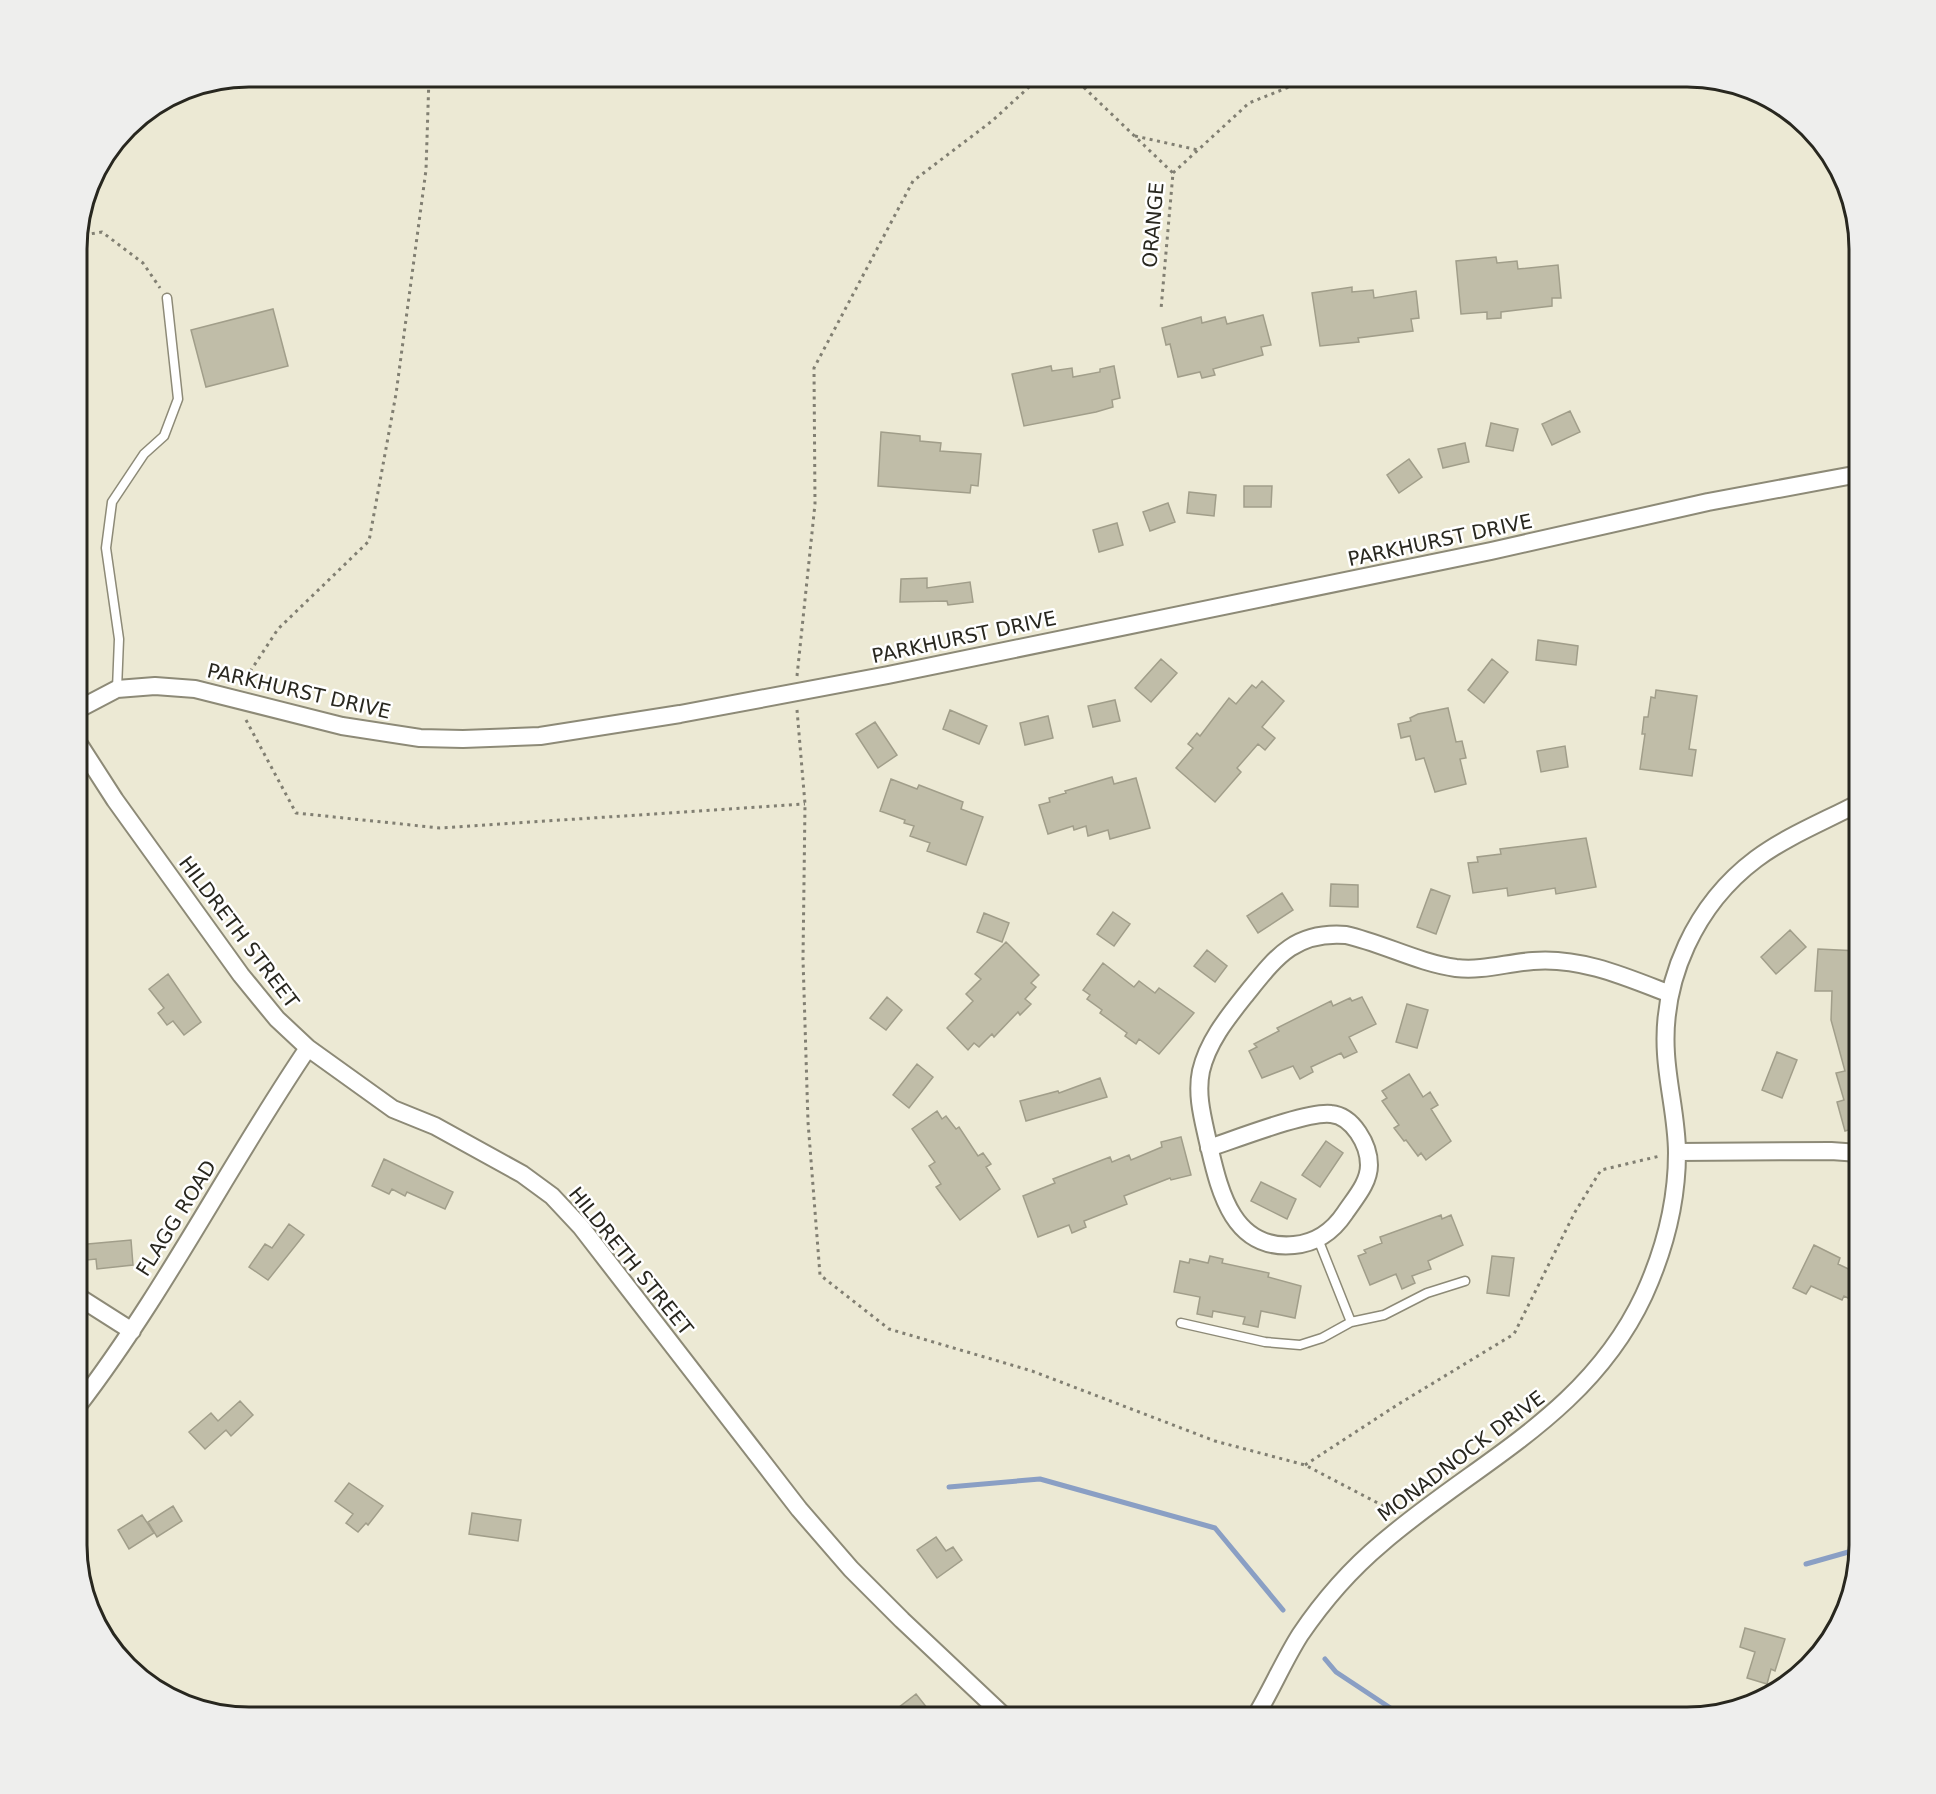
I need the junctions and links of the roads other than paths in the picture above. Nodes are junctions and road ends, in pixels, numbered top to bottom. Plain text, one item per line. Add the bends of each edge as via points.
1 (167, 298) road end
2 (1849, 476) edge
3 (117, 689) junction
4 (87, 705) edge
5 (87, 757) edge
6 (1849, 808) edge
7 (1670, 994) junction
8 (308, 1048) junction
9 (1209, 1148) junction
10 (1677, 1152) junction
11 (1849, 1153) edge
12 (1318, 1239) junction
13 (1466, 1281) dead end
14 (87, 1302) edge
15 (1351, 1322) junction
16 (1181, 1323) dead end
17 (132, 1331) junction
18 (87, 1393) edge
19 (994, 1707) edge
20 (1261, 1707) edge

1 - 3 lane via 178,399 164,436 144,454 112,502 105,548 119,639
2 - 3 street, PARKHURST DRIVE via 796,693 540,736 420,738 342,726 195,689
3 - 4 street, PARKHURST DRIVE
5 - 8 street, HILDRETH STREET via 241,975 277,1019
6 - 7 street, MONADNOCK DRIVE via 1772,849 1729,883 1688,942
7 - 9 street via 1610,971 1564,961 1465,969 1346,934 1307,938 1289,947 1271,964 1226,1019 1206,1054 1199,1093
7 - 10 street, MONADNOCK DRIVE via 1666,1055
8 - 17 street, FLAGG ROAD
8 - 19 street, HILDRETH STREET via 393,1109 487,1153 552,1196 581,1227 799,1509 885,1603
9 - 12 street via 1224,1202 1244,1229 1260,1240 1280,1245
9 - 12 street via 1314,1115 1329,1113 1345,1120 1366,1146 1368,1172 1341,1220
10 - 11 street
10 - 20 street, MONADNOCK DRIVE via 1673,1202 1659,1258 1632,1318 1605,1360 1572,1397 1523,1439 1410,1520 1357,1565 1300,1636
12 - 15 lane
13 - 15 lane via 1427,1293 1384,1315
14 - 17 street
15 - 16 lane via 1300,1345 1265,1342
17 - 18 street, FLAGG ROAD

